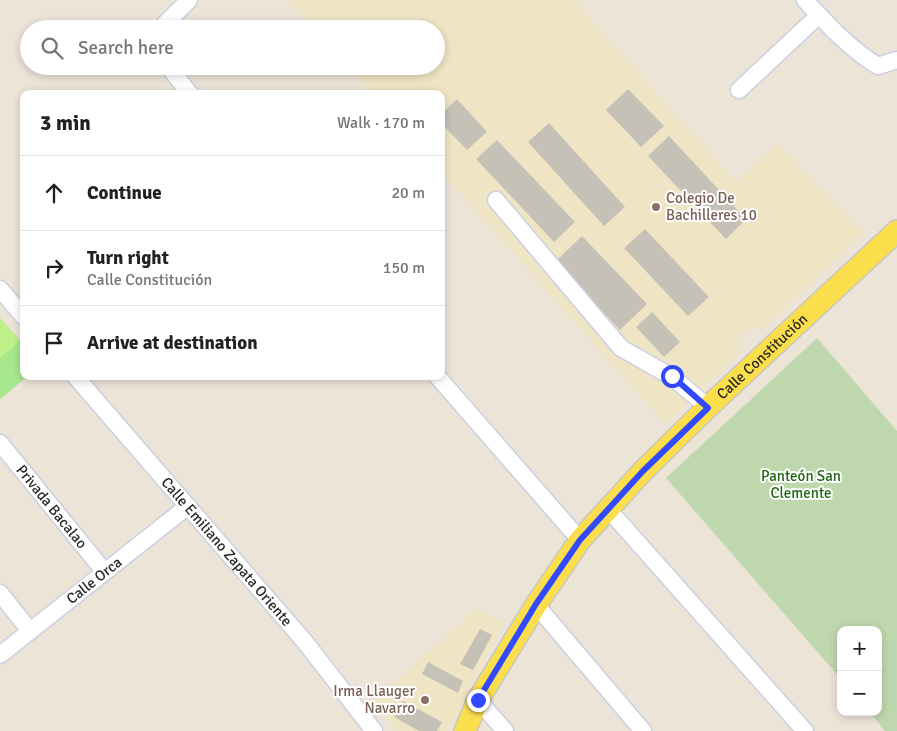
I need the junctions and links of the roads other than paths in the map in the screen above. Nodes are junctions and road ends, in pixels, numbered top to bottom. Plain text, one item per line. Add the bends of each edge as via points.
1 (189, 0) edge
2 (806, 0) edge
3 (818, 15) junction
4 (169, 20) edge
5 (897, 60) edge
6 (175, 75) edge
7 (187, 90) edge
8 (739, 90) dead end
9 (496, 200) dead end
10 (897, 231) edge
11 (0, 289) edge
12 (20, 312) edge
13 (78, 380) edge
14 (440, 380) edge
15 (708, 408) junction
16 (0, 443) edge
17 (188, 506) junction
18 (608, 509) junction
19 (580, 540) junction
20 (104, 571) junction
21 (0, 593) edge
22 (536, 604) junction
23 (30, 631) junction
24 (0, 655) edge
25 (478, 700) junction
26 (374, 731) edge
27 (465, 731) edge
28 (505, 731) edge
29 (643, 731) edge
30 (805, 731) edge

1 - 4 street
2 - 3 street
3 - 5 street via 878,66
3 - 8 street
6 - 7 street
9 - 15 street via 621,348 672,376
10 - 15 main road, Calle Constitución
11 - 12 street
13 - 17 street, Calle Emiliano Zapata Oriente
14 - 19 street
15 - 18 main road, Calle Constitución
16 - 20 street, Privada Bacalao
17 - 20 street, Calle Orca
17 - 26 street, Calle Emiliano Zapata Oriente via 305,642
18 - 19 main road, Calle Constitución
18 - 30 street
19 - 22 main road, Calle Constitución
20 - 23 street, Calle Orca
21 - 23 street
22 - 25 main road, Calle Constitución
22 - 29 street
23 - 24 street, Calle Orca
25 - 27 main road, Calle Constitución
25 - 28 street

